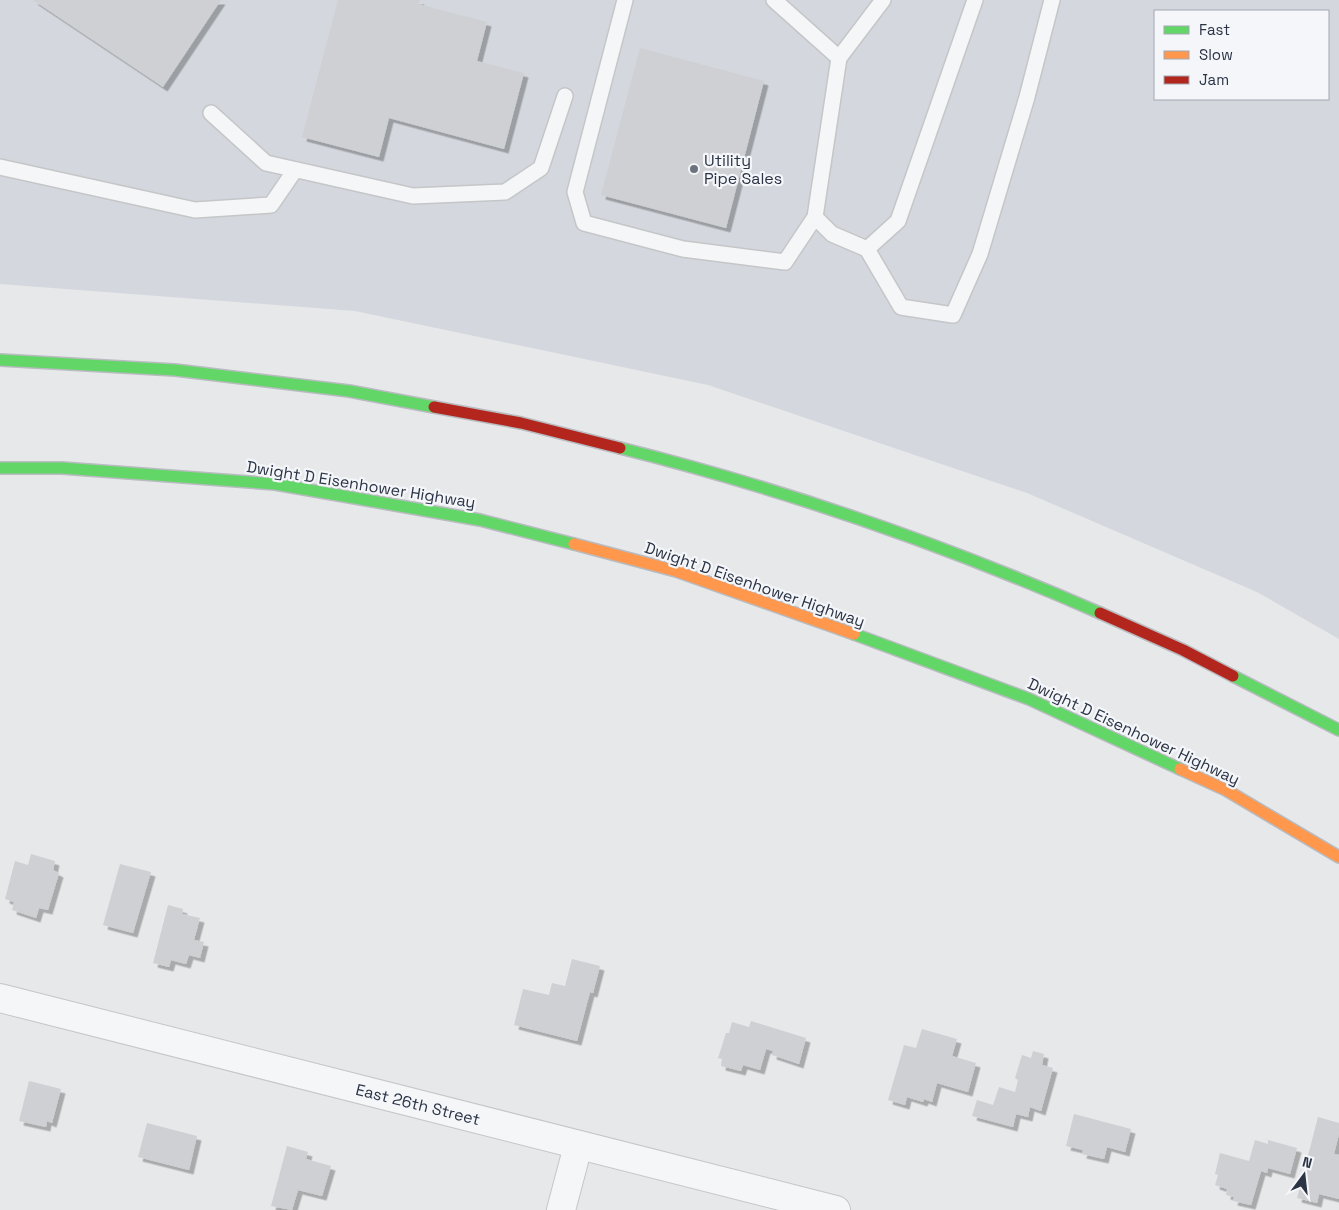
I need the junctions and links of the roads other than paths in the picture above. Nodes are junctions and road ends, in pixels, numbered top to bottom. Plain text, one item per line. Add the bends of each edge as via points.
1 (625, 0) edge
2 (774, 0) edge
3 (883, 0) edge
4 (976, 0) edge
5 (1052, 0) edge
6 (839, 58) junction
7 (565, 96) dead end
8 (211, 113) dead end
9 (0, 167) edge
10 (295, 170) junction
11 (816, 217) junction
12 (867, 249) junction
13 (0, 360) edge
14 (0, 468) edge
15 (1339, 730) edge
16 (1339, 857) edge
17 (0, 998) edge
18 (578, 1146) junction
19 (561, 1210) edge
20 (836, 1210) edge

1 - 11 lane via 575,192 584,223 683,248 785,262
2 - 6 lane
3 - 6 lane
4 - 12 lane via 898,221
5 - 12 lane via 980,254 953,315 901,307
6 - 11 lane
7 - 10 lane via 541,168 505,192 413,196
8 - 10 lane via 266,163
9 - 10 lane via 195,210 272,205
11 - 12 lane via 832,234
13 - 15 highway via 124,365 310,385 437,405 697,467 861,518 1019,579 1127,624
14 - 16 highway, Dwight D Eisenhower Highway via 62,468 275,484 480,520 676,571 1029,699 1226,790
17 - 18 street, East 26th Street
18 - 19 street
18 - 20 street, East 26th Street

